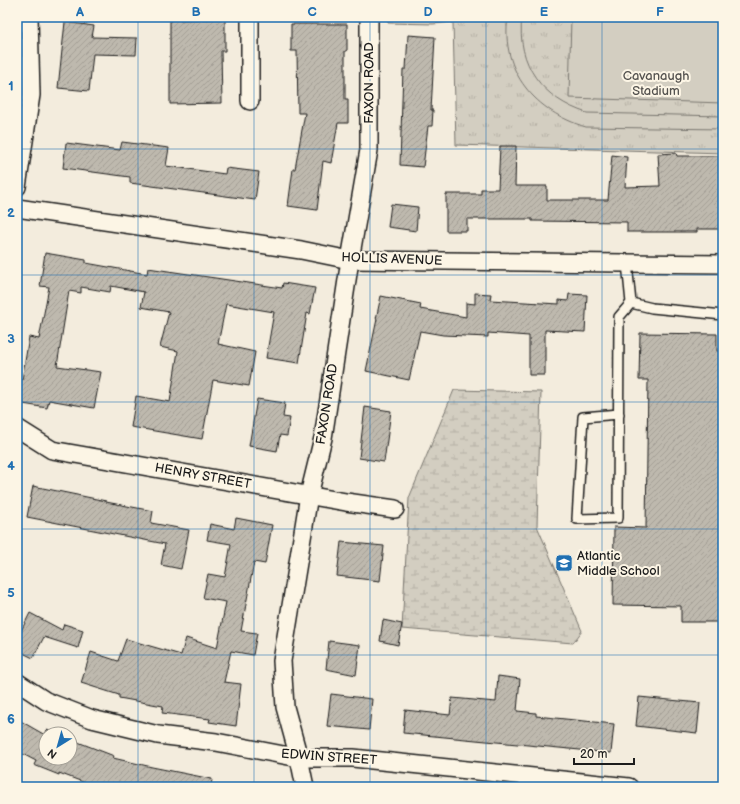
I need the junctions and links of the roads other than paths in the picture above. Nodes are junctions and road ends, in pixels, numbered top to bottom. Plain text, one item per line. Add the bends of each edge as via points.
1 (29, 17) edge
2 (250, 17) edge
3 (369, 17) edge
4 (250, 101) dead end
5 (17, 187) edge
6 (17, 208) edge
7 (350, 260) junction
8 (627, 263) junction
9 (723, 264) edge
10 (631, 303) junction
11 (723, 315) edge
12 (619, 414) junction
13 (17, 428) edge
14 (309, 495) junction
15 (396, 509) dead end
16 (17, 682) edge
17 (299, 758) junction
18 (531, 782) edge
19 (305, 787) edge
20 (629, 787) edge

1 - 5 street via 31,95
2 - 4 street
3 - 7 street, FAXON ROAD via 369,150
6 - 7 street, HOLLIS AVENUE via 301,250
7 - 8 street, HOLLIS AVENUE
7 - 14 street, FAXON ROAD via 323,438
8 - 9 street, HOLLIS AVENUE
8 - 10 lane
10 - 11 lane via 652,308
10 - 12 lane via 619,317
12 - 12 lane via 618,518 577,519 583,416
13 - 14 street, HENRY STREET via 52,450
14 - 15 street, HENRY STREET
14 - 17 street, FAXON ROAD via 282,661 285,707
16 - 17 street, EDWIN STREET via 46,701 92,719 158,735 216,742
17 - 18 street, EDWIN STREET via 353,758
17 - 19 street, FAXON ROAD
18 - 20 street, EDWIN STREET

